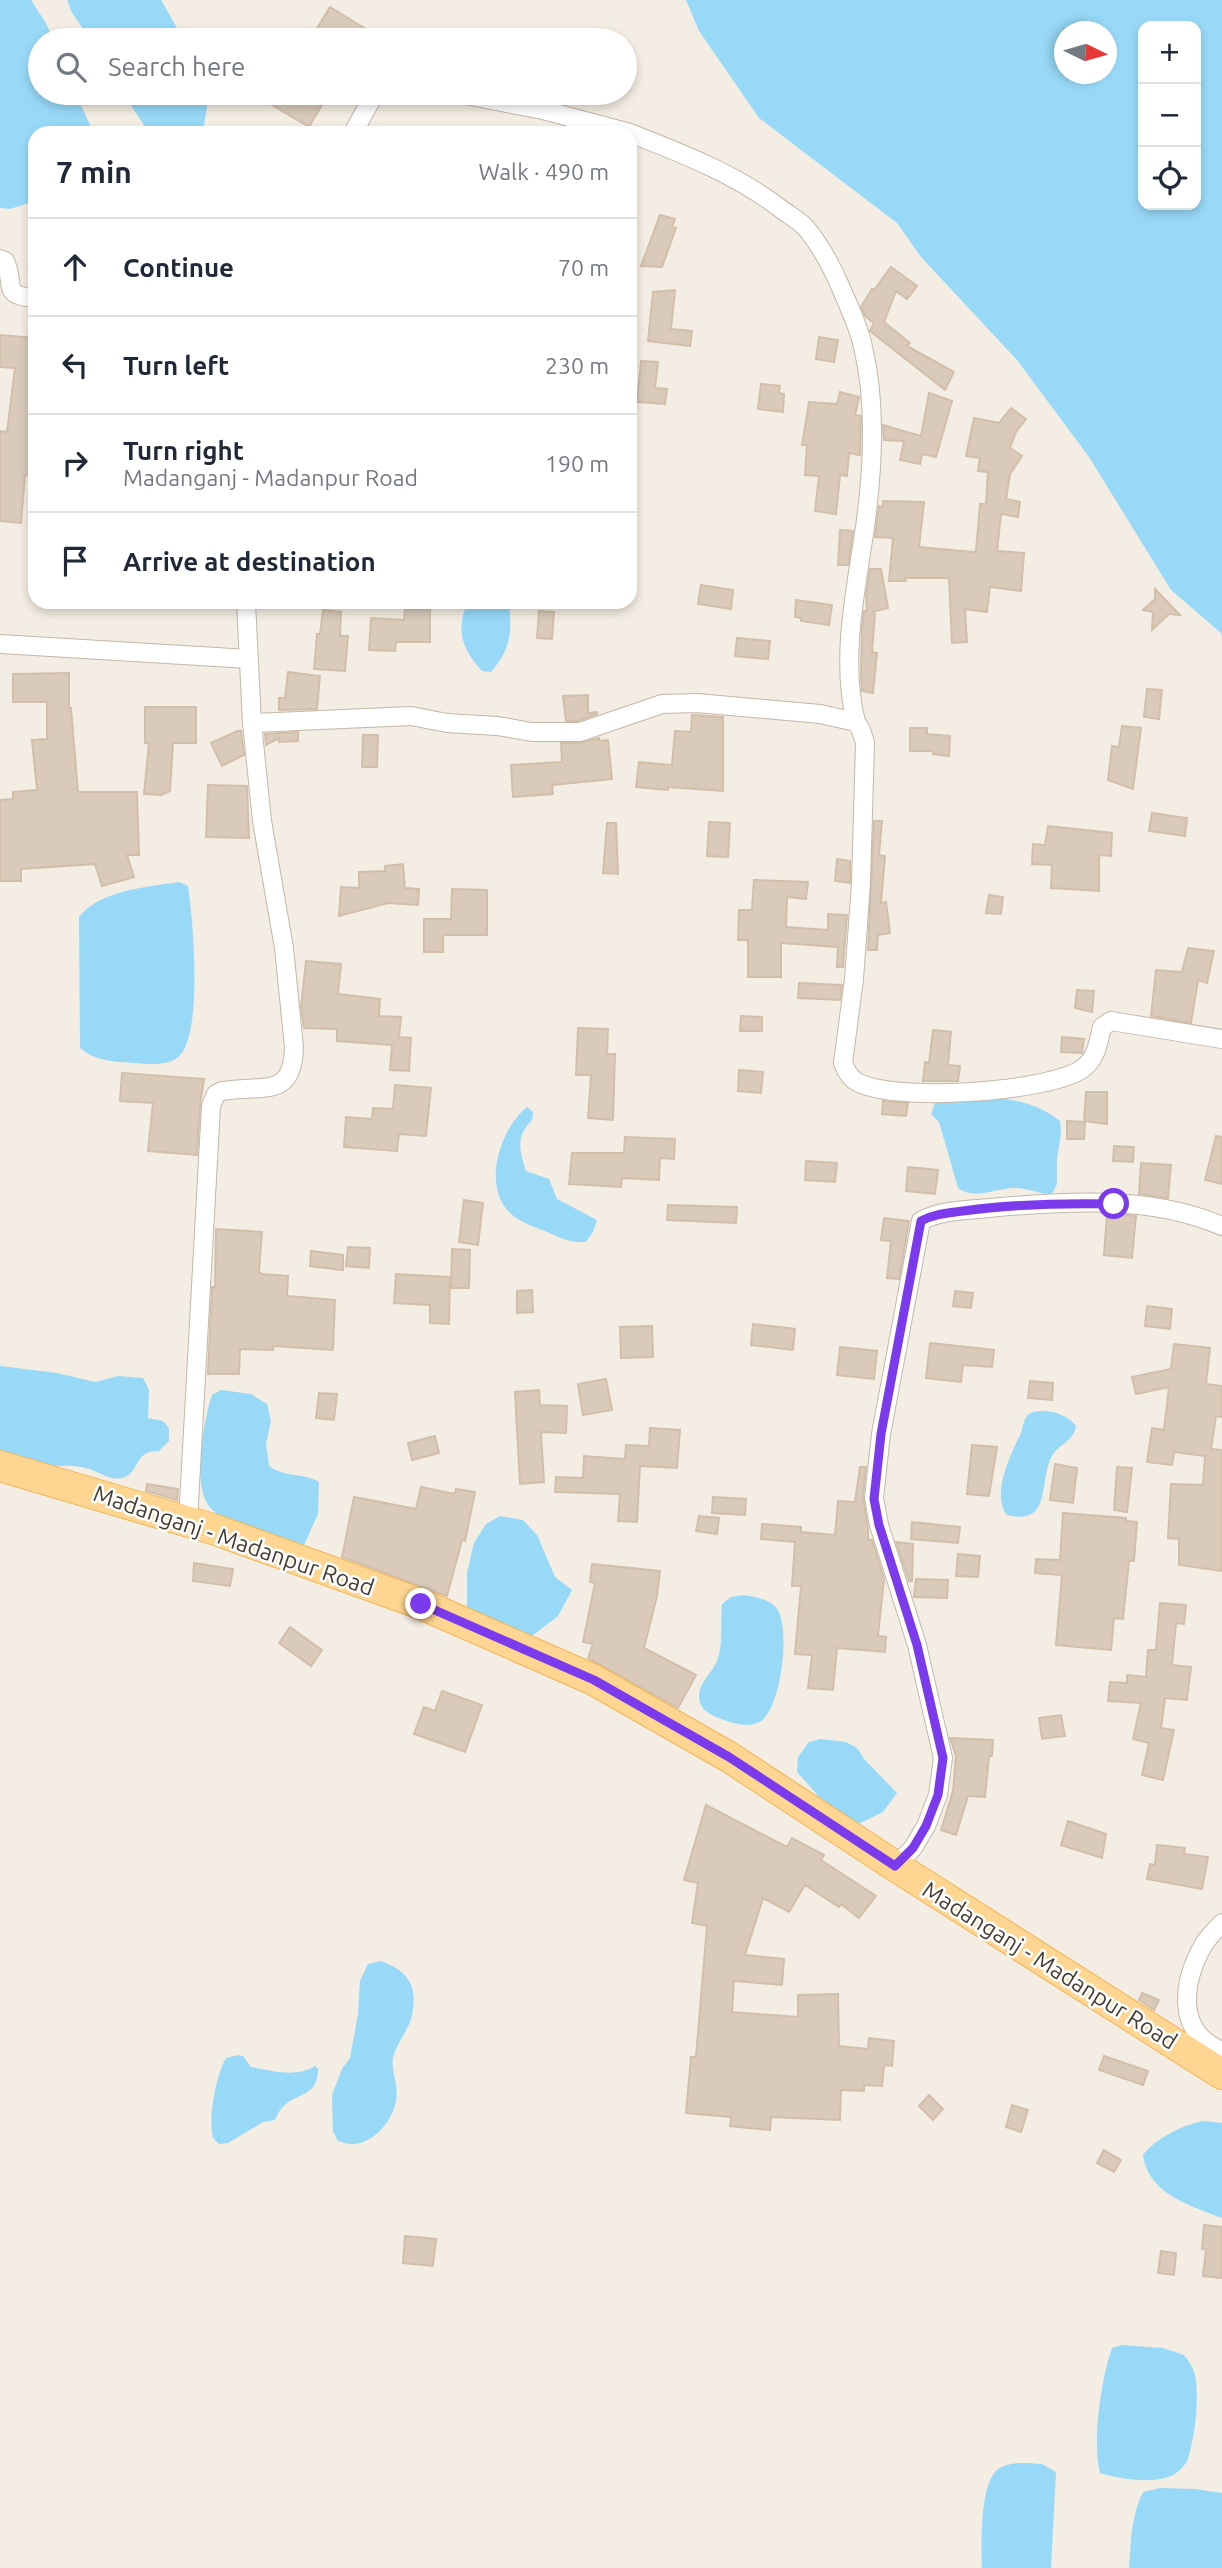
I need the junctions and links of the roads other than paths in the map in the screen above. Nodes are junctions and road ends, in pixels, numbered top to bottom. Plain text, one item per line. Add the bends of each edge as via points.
1 (368, 105) edge
2 (517, 105) edge
3 (357, 126) edge
4 (604, 126) edge
5 (637, 136) edge
6 (0, 259) edge
7 (28, 298) edge
8 (246, 609) edge
9 (0, 644) edge
10 (249, 659) junction
11 (856, 722) junction
12 (252, 723) junction
13 (1222, 1039) edge
14 (1222, 1226) edge
15 (0, 1466) edge
16 (188, 1521) junction
17 (895, 1866) junction
18 (1222, 1923) edge
19 (1222, 2051) edge
20 (1222, 2074) edge

1 - 3 street
2 - 4 street
5 - 11 street via 747,185 806,227 831,264 849,306 863,347 872,440 853,612 851,703
6 - 7 street via 7,266 9,294
8 - 10 street
9 - 10 street
10 - 12 street
11 - 12 street via 820,714 697,703 662,704 580,732 532,732 411,716
11 - 13 street via 865,743 861,883 843,1063 856,1082 884,1090 953,1094 1058,1080 1090,1062 1102,1027 1111,1021
12 - 16 street via 262,821 284,948 294,1063 289,1077 280,1084 222,1090 211,1106
14 - 17 street via 1195,1214 1114,1204 976,1209 921,1221 881,1434 874,1499 917,1645 943,1758 938,1795 926,1826
15 - 16 main road, Madanganj - Madanpur Road
16 - 17 main road, Madanganj - Madanpur Road via 421,1604 594,1680 729,1757
17 - 20 main road, Madanganj - Madanpur Road
18 - 19 street via 1204,1943 1186,1989 1190,2024 1211,2047

